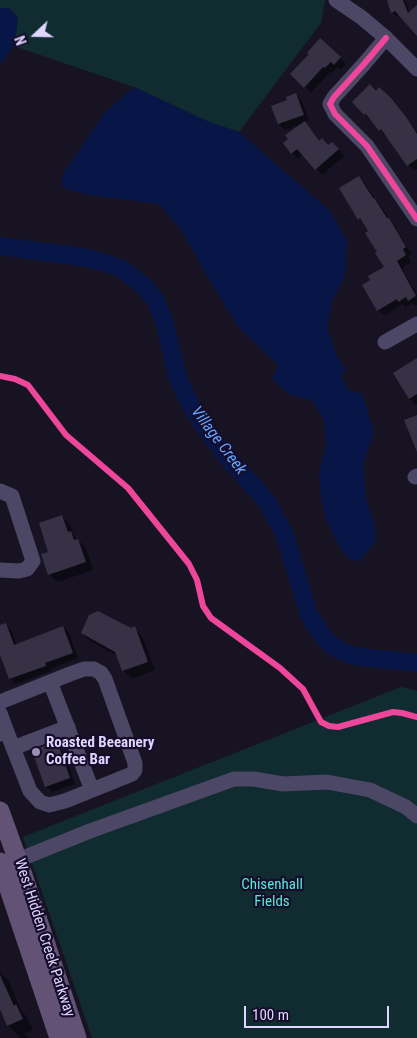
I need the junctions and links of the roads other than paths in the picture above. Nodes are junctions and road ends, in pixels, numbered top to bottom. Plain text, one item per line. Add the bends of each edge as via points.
1 (336, 0) edge
2 (386, 38) junction
3 (417, 69) edge
4 (417, 219) edge
5 (417, 324) edge
6 (385, 342) dead end
7 (0, 491) edge
8 (0, 570) edge
9 (50, 682) junction
10 (0, 702) edge
11 (0, 712) edge
12 (68, 727) junction
13 (3, 733) edge
14 (13, 748) junction
15 (92, 790) junction
16 (0, 811) edge
17 (417, 816) edge
18 (9, 861) edge
19 (4, 880) edge
20 (59, 1038) edge
21 (77, 1038) edge

1 - 2 street
2 - 3 street
2 - 4 street via 330,104 335,114 367,146
5 - 6 street
7 - 8 street via 12,496 33,561 28,569
9 - 10 street
9 - 12 street
9 - 15 street via 94,669 105,679 135,763 132,774
11 - 13 street
12 - 14 street
12 - 15 street
13 - 14 street
14 - 15 street via 30,791 40,802 49,805
16 - 18 main road, West Hidden Creek Parkway
17 - 18 street via 406,807 370,790 327,782 283,784 234,779
18 - 19 main road, West Hidden Creek Parkway
18 - 21 main road, West Hidden Creek Parkway
19 - 20 main road, West Hidden Creek Parkway

